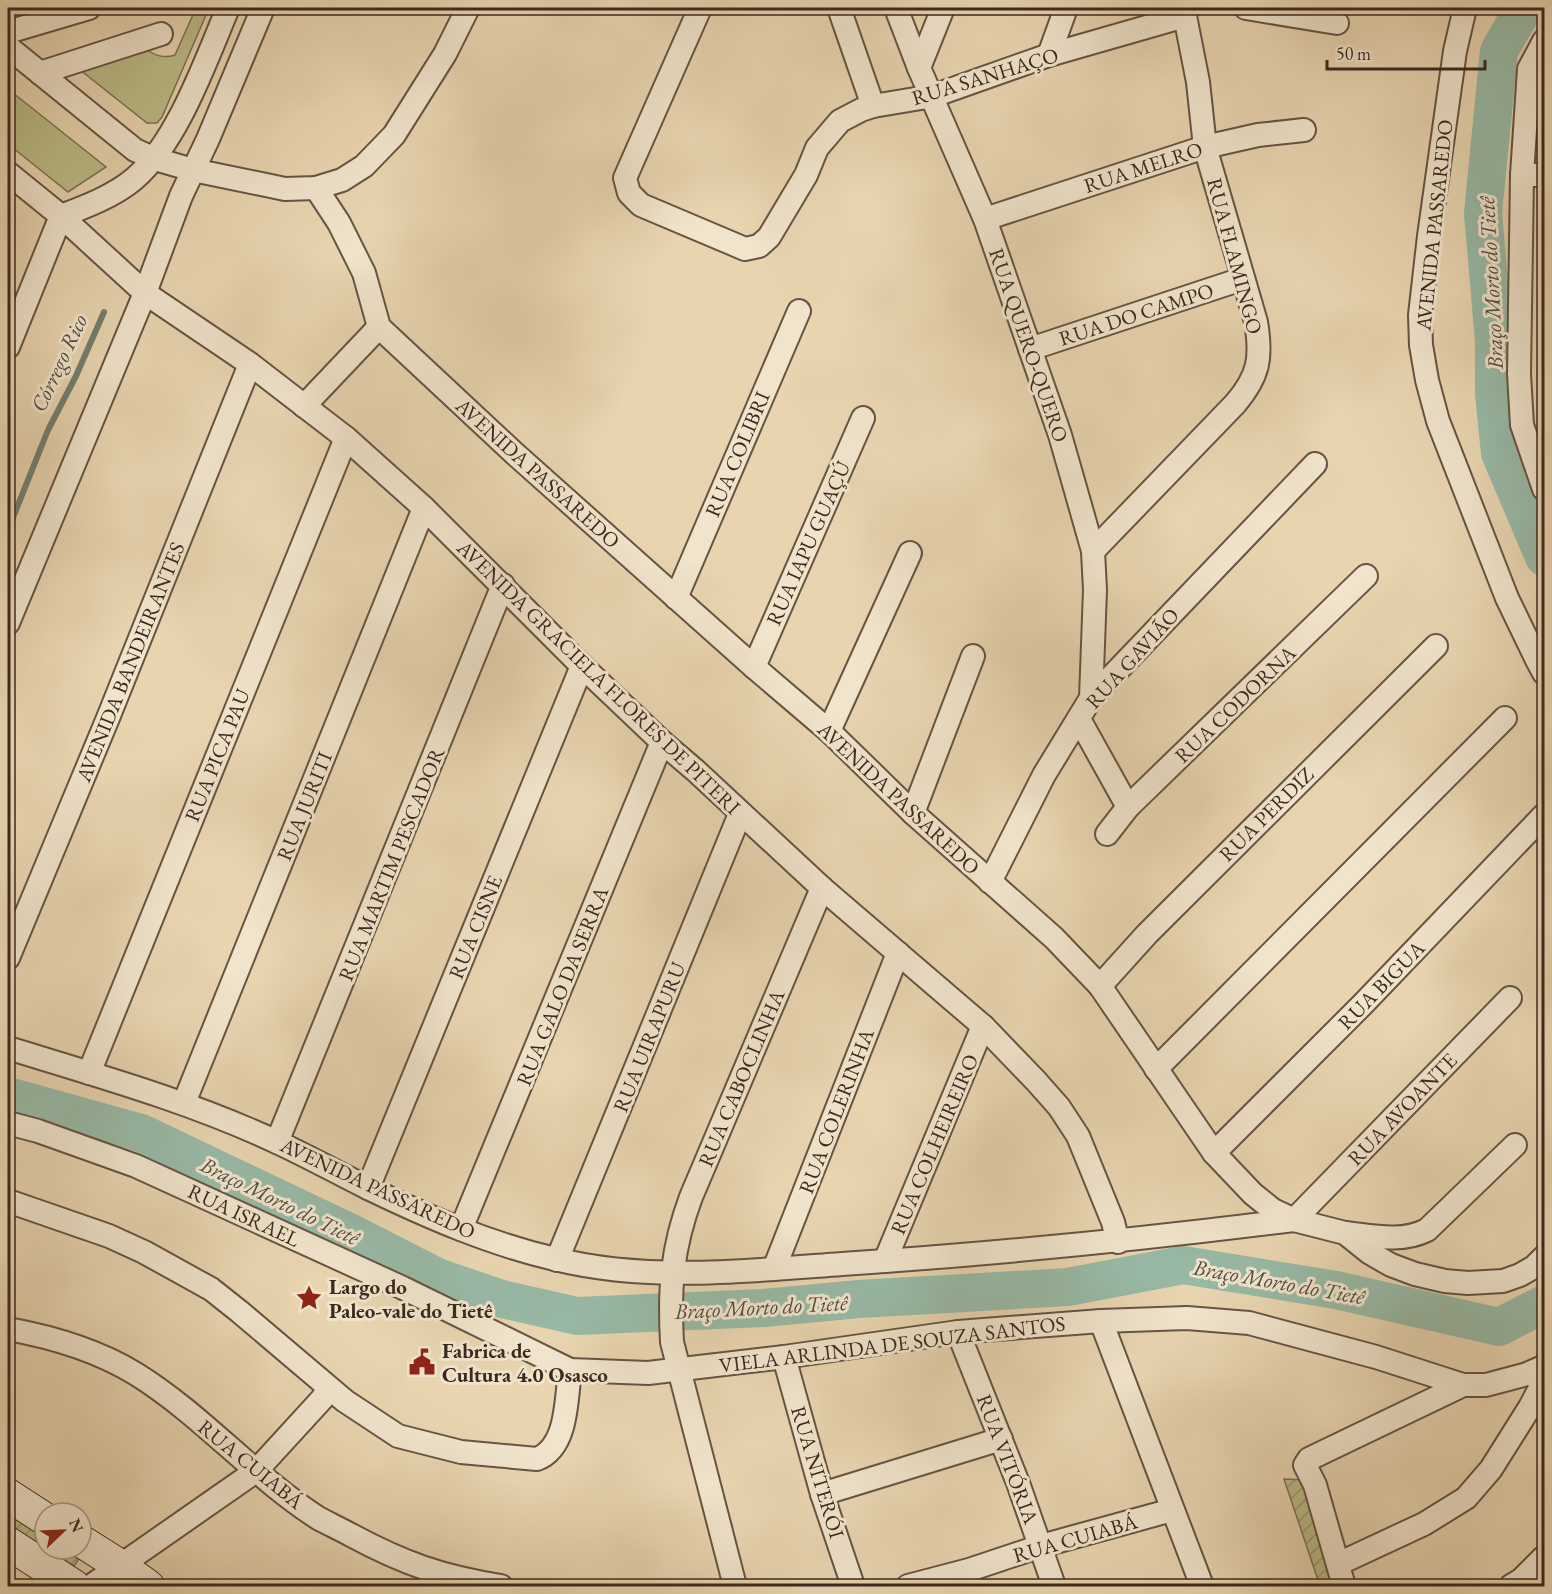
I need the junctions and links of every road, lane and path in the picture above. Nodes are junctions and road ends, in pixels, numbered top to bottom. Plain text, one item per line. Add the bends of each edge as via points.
1 (89, 8) edge
2 (228, 8) edge
3 (263, 8) edge
4 (468, 8) edge
5 (700, 8) edge
6 (839, 8) edge
7 (896, 8) edge
8 (944, 8) edge
9 (1066, 8) edge
10 (1245, 8) edge
11 (1465, 8) edge
12 (1286, 11) edge
13 (1186, 12) edge
14 (1337, 23) dead end
15 (8, 32) edge
16 (161, 34) dead end
17 (1545, 41) edge
18 (8, 47) edge
19 (1049, 55) junction
20 (919, 68) junction
21 (1537, 69) edge
22 (40, 74) junction
23 (933, 96) junction
24 (873, 106) junction
25 (1304, 130) dead end
26 (1205, 147) junction
27 (155, 159) junction
28 (193, 170) junction
29 (8, 173) edge
30 (1522, 175) junction
31 (1545, 175) edge
32 (316, 188) junction
33 (61, 216) junction
34 (986, 219) junction
35 (1242, 279) junction
36 (145, 293) junction
37 (799, 311) dead end
38 (379, 327) junction
39 (8, 347) edge
40 (1030, 349) junction
41 (250, 364) junction
42 (304, 406) junction
43 (863, 418) dead end
44 (346, 438) junction
45 (1316, 464) dead end
46 (1545, 489) edge
47 (424, 508) junction
48 (1093, 551) junction
49 (910, 553) dead end
50 (1366, 576) dead end
51 (503, 585) junction
52 (676, 597) junction
53 (8, 623) edge
54 (1436, 646) dead end
55 (973, 656) dead end
56 (582, 666) junction
57 (754, 668) junction
58 (1545, 672) edge
59 (1091, 698) junction
60 (1505, 718) dead end
61 (1079, 719) junction
62 (829, 731) junction
63 (662, 742) junction
64 (1128, 807) junction
65 (913, 813) junction
66 (740, 814) junction
67 (1545, 815) edge
68 (1107, 834) dead end
69 (990, 882) junction
70 (822, 888) junction
71 (898, 953) junction
72 (8, 958) edge
73 (1100, 987) junction
74 (1510, 998) dead end
75 (983, 1026) junction
76 (8, 1048) edge
77 (1156, 1069) junction
78 (89, 1073) junction
79 (184, 1103) junction
80 (8, 1123) edge
81 (277, 1142) junction
82 (1515, 1145) dead end
83 (1214, 1153) junction
84 (368, 1188) junction
85 (8, 1201) edge
86 (1294, 1220) junction
87 (461, 1229) junction
88 (1345, 1233) junction
89 (1118, 1242) junction
90 (1545, 1257) edge
91 (557, 1260) junction
92 (885, 1262) junction
93 (774, 1269) junction
94 (671, 1278) junction
95 (1101, 1321) junction
96 (8, 1329) edge
97 (958, 1332) junction
98 (784, 1357) junction
99 (677, 1363) junction
100 (1538, 1369) edge
101 (570, 1370) junction
102 (1463, 1385) junction
103 (326, 1394) junction
104 (1001, 1439) junction
105 (256, 1471) junction
106 (822, 1494) junction
107 (8, 1495) edge
108 (1172, 1510) junction
109 (33, 1511) edge
110 (8, 1544) edge
111 (1041, 1546) junction
112 (93, 1549) edge
113 (1545, 1557) edge
114 (1338, 1564) junction
115 (119, 1565) junction
116 (74, 1587) edge
117 (91, 1587) edge
118 (148, 1587) edge
119 (501, 1587) edge
120 (735, 1587) edge
121 (853, 1587) edge
122 (908, 1587) edge
123 (1054, 1587) edge
124 (1202, 1587) edge
125 (1344, 1587) edge
126 (1511, 1587) edge

1 - 15 street
2 - 27 street via 176,125
3 - 28 street
4 - 32 street via 445,54 394,135 364,166 342,180
5 - 24 street, RUA SANHAÇO via 626,178 629,193 641,205 745,249 759,246 769,237 806,175 817,148 840,121
6 - 24 street
7 - 20 street, RUA QUERO-QUERO
8 - 20 street
9 - 19 street
10 - 12 street
11 - 58 street, AVENIDA PASSAREDO via 1455,51 1429,236 1420,315 1421,345 1438,421 1503,587
12 - 14 street
13 - 19 street, RUA SANHAÇO
13 - 26 street, RUA FLAMINGO
16 - 22 street
17 - 21 street
18 - 22 street
19 - 23 street, RUA SANHAÇO
20 - 23 street, RUA QUERO-QUERO
21 - 30 street
22 - 27 street via 135,150
23 - 24 street, RUA SANHAÇO
23 - 34 street, RUA QUERO-QUERO
25 - 26 street, RUA MELRO
26 - 34 street, RUA MELRO
26 - 35 street, RUA FLAMINGO
27 - 28 street
27 - 33 street via 133,181
28 - 32 street via 285,189
28 - 36 street
29 - 33 street, AVENIDA GRACIELA FLORES DE PITERI
30 - 31 street
30 - 46 street via 1522,425
32 - 38 street via 364,273
33 - 36 street, AVENIDA GRACIELA FLORES DE PITERI
33 - 39 street
34 - 40 street, RUA QUERO-QUERO
35 - 40 street, RUA DO CAMPO
35 - 48 street, RUA FLAMINGO via 1259,339 1254,378 1235,404
36 - 41 street, AVENIDA GRACIELA FLORES DE PITERI
36 - 53 street
37 - 52 street, RUA COLIBRI
38 - 42 street
38 - 52 street, AVENIDA PASSAREDO
40 - 48 street, RUA QUERO-QUERO via 1060,435
41 - 42 street, AVENIDA GRACIELA FLORES DE PITERI
41 - 72 street, AVENIDA BANDEIRANTES
42 - 44 street, AVENIDA GRACIELA FLORES DE PITERI
43 - 57 street, RUA IAPU GUAÇÚ
44 - 47 street, AVENIDA GRACIELA FLORES DE PITERI
44 - 78 street, RUA PICA PAU
45 - 59 street, RUA GAVIÃO
47 - 51 street, AVENIDA GRACIELA FLORES DE PITERI
47 - 79 street, RUA JURITI
48 - 59 street, RUA QUERO-QUERO
49 - 62 street
50 - 64 street, RUA CODORNA
51 - 56 street, AVENIDA GRACIELA FLORES DE PITERI
51 - 81 street, RUA MARTIM PESCADOR
52 - 57 street, AVENIDA PASSAREDO
54 - 73 street, RUA PERDIZ via 1147,933
55 - 65 street
56 - 63 street, AVENIDA GRACIELA FLORES DE PITERI
56 - 84 street, RUA CISNE
57 - 62 street, AVENIDA PASSAREDO
59 - 61 street, RUA GAVIÃO
60 - 77 street
61 - 64 street
61 - 69 street, RUA GAVIÃO via 1044,775
62 - 65 street, AVENIDA PASSAREDO
63 - 66 street, AVENIDA GRACIELA FLORES DE PITERI
63 - 87 street, RUA GALO DA SERRA
64 - 68 street, RUA CODORNA
65 - 69 street, AVENIDA PASSAREDO
66 - 70 street, AVENIDA GRACIELA FLORES DE PITERI
66 - 91 street, RUA UIRAPURU
67 - 83 street, RUA BIGUA
69 - 73 street, AVENIDA PASSAREDO via 1054,938
70 - 71 street, AVENIDA GRACIELA FLORES DE PITERI
70 - 94 street, RUA CABOCLINHA via 691,1197
71 - 75 street, AVENIDA GRACIELA FLORES DE PITERI
71 - 93 street, RUA COLERINHA
73 - 77 street, AVENIDA PASSAREDO
74 - 86 street, RUA AVOANTE
75 - 89 street, AVENIDA GRACIELA FLORES DE PITERI via 1059,1107 1078,1136
75 - 92 street, RUA COLHEIREIRO
76 - 78 street, AVENIDA PASSAREDO
77 - 83 street, AVENIDA PASSAREDO
78 - 79 street, AVENIDA PASSAREDO
79 - 81 street, AVENIDA PASSAREDO
80 - 101 street, RUA ISRAEL via 136,1166 403,1288
81 - 84 street, AVENIDA PASSAREDO
82 - 88 street via 1426,1230 1399,1239
83 - 86 street, AVENIDA PASSAREDO via 1253,1194
84 - 87 street, AVENIDA PASSAREDO
85 - 103 street via 109,1236 211,1289 240,1311
86 - 88 street, AVENIDA PASSAREDO
86 - 89 street, AVENIDA PASSAREDO
87 - 91 street, AVENIDA PASSAREDO
88 - 90 street, AVENIDA PASSAREDO via 1391,1265 1445,1281 1503,1281 1520,1275
89 - 92 street, AVENIDA PASSAREDO
91 - 94 street, AVENIDA PASSAREDO
92 - 93 street, AVENIDA PASSAREDO
93 - 94 street, AVENIDA PASSAREDO
94 - 99 street, RUA CABOCLINHA via 672,1342
95 - 97 street, VIELA ARLINDA DE SOUZA SANTOS
95 - 102 street, VIELA ARLINDA DE SOUZA SANTOS via 1187,1318 1249,1323
95 - 108 street
96 - 105 street, RUA CUIABÁ via 72,1345 135,1374
97 - 98 street, VIELA ARLINDA DE SOUZA SANTOS
97 - 104 street, RUA VITÓRIA
98 - 99 street, VIELA ARLINDA DE SOUZA SANTOS
98 - 106 street, RUA NITERÓI
99 - 101 street, VIELA ARLINDA DE SOUZA SANTOS via 648,1373
99 - 120 street, RUA CABOCLINHA
100 - 102 street via 1486,1385
100 - 114 street via 1539,1390 1530,1407 1491,1469 1466,1498 1424,1524
101 - 103 street via 557,1443 547,1455 537,1459 461,1452 398,1436 345,1401
102 - 114 street via 1309,1459 1305,1465 1315,1485
103 - 105 street
104 - 106 street
104 - 111 street, RUA VITÓRIA
105 - 115 street
105 - 119 street, RUA CUIABÁ via 319,1518 396,1558 454,1578
106 - 121 street, RUA NITERÓI
107 - 109 main road
108 - 111 street, RUA CUIABÁ
108 - 124 street
110 - 116 main road
111 - 122 street, RUA CUIABÁ
111 - 123 street, RUA VITÓRIA
112 - 115 main road
113 - 126 street
114 - 125 street
115 - 117 street
115 - 118 main road

